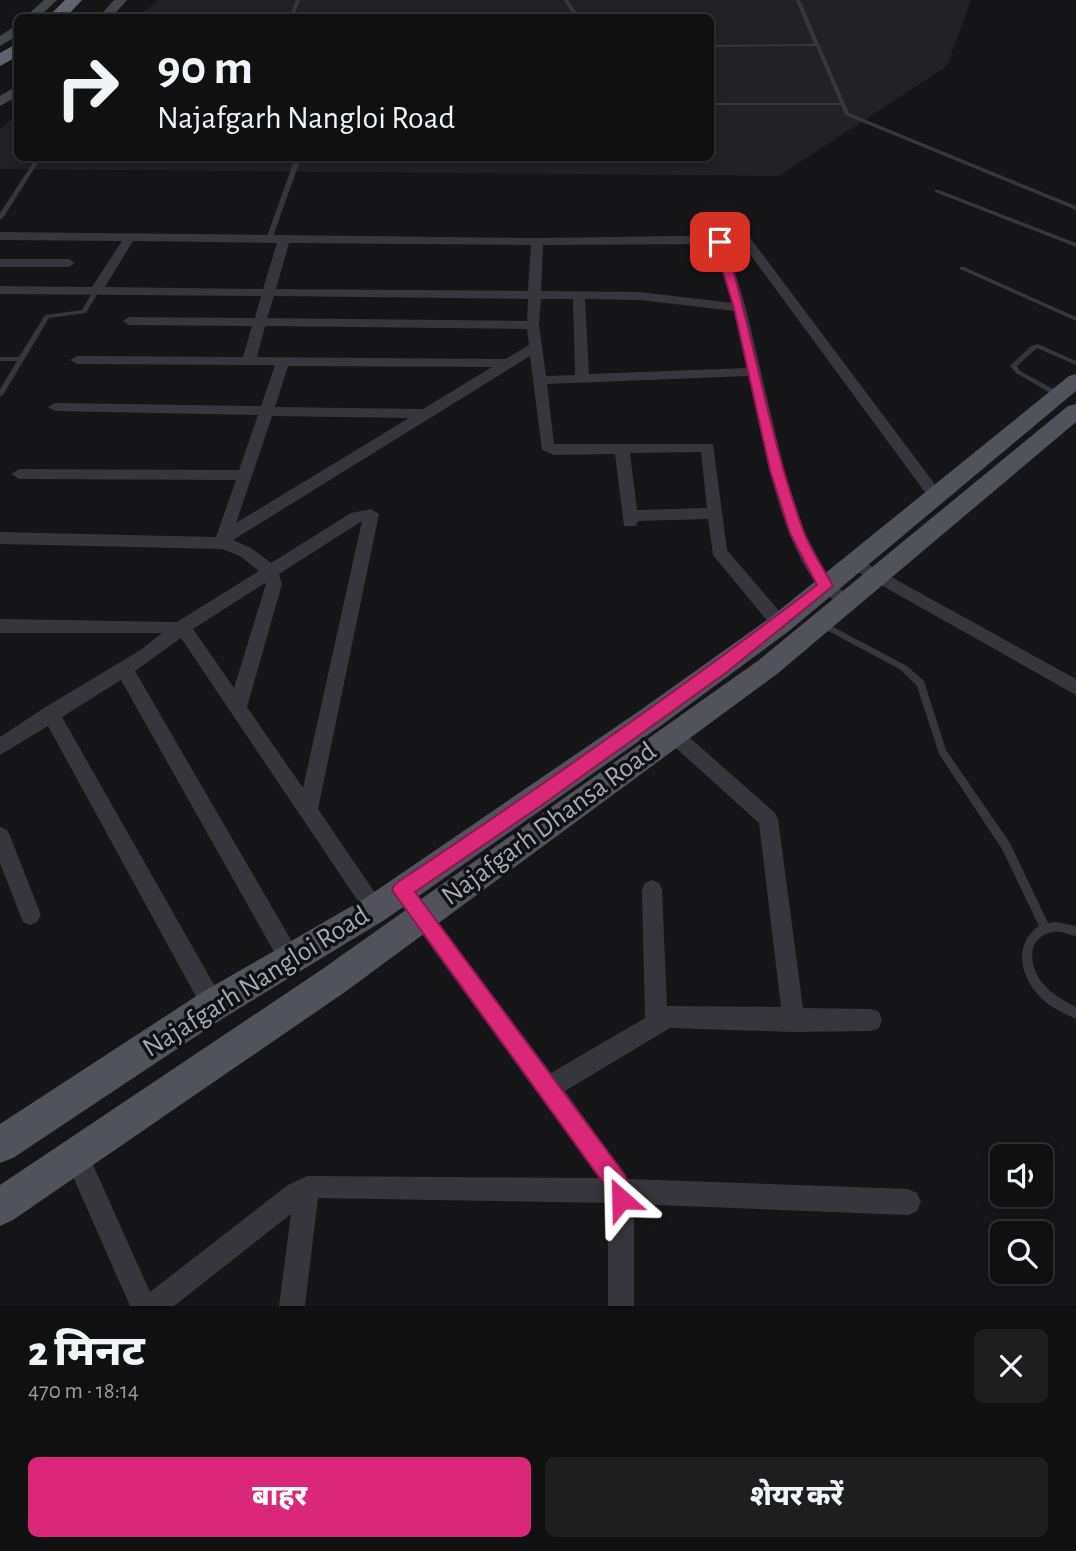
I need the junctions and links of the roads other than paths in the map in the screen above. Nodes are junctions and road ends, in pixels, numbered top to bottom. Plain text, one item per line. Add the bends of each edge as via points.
1 (51, 0) edge
2 (74, 0) edge
3 (121, 0) edge
4 (798, 0) edge
5 (35, 14) edge
6 (59, 14) edge
7 (108, 14) edge
8 (14, 30) edge
9 (0, 42) edge
10 (817, 45) junction
11 (714, 46) edge
12 (714, 104) edge
13 (841, 104) junction
14 (36, 161) edge
15 (297, 161) edge
16 (937, 191) dead end
17 (1076, 208) edge
18 (0, 218) edge
19 (0, 236) edge
20 (130, 237) junction
21 (269, 239) junction
22 (284, 239) junction
23 (719, 240) junction
24 (537, 242) junction
25 (1076, 245) edge
26 (0, 263) edge
27 (69, 263) dead end
28 (962, 268) dead end
29 (0, 290) edge
30 (96, 291) junction
31 (270, 292) junction
32 (534, 294) junction
33 (579, 295) junction
34 (740, 308) junction
35 (1076, 319) edge
36 (129, 321) dead end
37 (261, 323) junction
38 (533, 325) junction
39 (536, 346) junction
40 (0, 359) edge
41 (22, 359) junction
42 (77, 360) dead end
43 (249, 360) junction
44 (283, 361) junction
45 (508, 363) junction
46 (1076, 363) edge
47 (754, 372) junction
48 (582, 377) junction
49 (541, 380) junction
50 (0, 395) edge
51 (1070, 396) edge
52 (55, 407) dead end
53 (269, 409) junction
54 (426, 414) junction
55 (1038, 428) junction
56 (622, 448) junction
57 (19, 474) dead end
58 (246, 475) junction
59 (935, 495) junction
60 (715, 513) junction
61 (0, 538) edge
62 (223, 541) junction
63 (866, 569) junction
64 (272, 573) junction
65 (836, 594) junction
66 (820, 623) junction
67 (780, 624) junction
68 (180, 629) junction
69 (2, 631) edge
70 (124, 668) junction
71 (1076, 688) edge
72 (237, 708) junction
73 (50, 713) junction
74 (673, 734) junction
75 (0, 747) edge
76 (308, 811) junction
77 (0, 835) edge
78 (402, 890) junction
79 (652, 890) dead end
80 (374, 909) junction
81 (30, 915) dead end
82 (421, 917) junction
83 (1046, 930) junction
84 (1076, 931) edge
85 (290, 959) junction
86 (213, 1005) junction
87 (1076, 1013) edge
88 (871, 1020) dead end
89 (794, 1021) junction
90 (656, 1023) junction
91 (548, 1088) junction
92 (0, 1145) edge
93 (76, 1156) junction
94 (307, 1188) junction
95 (620, 1191) junction
96 (908, 1202) dead end
97 (0, 1207) edge
98 (143, 1306) edge
99 (153, 1306) edge
100 (292, 1306) edge
101 (621, 1306) edge

1 - 5 street
2 - 6 highway
3 - 7 street
4 - 10 lane
8 - 9 street
10 - 11 lane
10 - 13 lane
12 - 13 lane
13 - 17 lane via 847,114
14 - 18 lane
15 - 21 lane
16 - 25 lane
19 - 20 street
20 - 21 street
20 - 30 street
21 - 22 street
22 - 24 street
22 - 31 street
23 - 24 street
23 - 34 street
23 - 59 street via 744,238
24 - 32 street
26 - 27 street
28 - 35 lane
29 - 30 street
30 - 31 street
30 - 41 lane via 83,312 47,316
31 - 32 street
31 - 37 street
32 - 33 street
32 - 38 street
33 - 34 street via 651,296
33 - 48 street
34 - 47 street
36 - 37 street
37 - 38 street
37 - 43 street
38 - 39 street
39 - 45 street
39 - 49 street
40 - 41 lane
41 - 50 lane
42 - 43 street
43 - 44 street
44 - 45 street
44 - 53 street
45 - 54 street
46 - 51 lane via 1038,346 1013,366
47 - 48 street
47 - 65 street via 797,533
48 - 49 street
49 - 56 street via 547,447
51 - 55 main road, Najafgarh Dhansa Road
52 - 53 street
53 - 54 street
53 - 58 street
54 - 62 street
55 - 59 main road
55 - 63 main road, Najafgarh Dhansa Road
56 - 60 street via 708,447
56 - 60 street via 629,519
57 - 58 street
58 - 62 street
59 - 63 main road
60 - 67 street via 719,551
61 - 62 street
62 - 64 street via 239,547
63 - 65 main road, Najafgarh Dhansa Road
63 - 71 street
64 - 68 street
64 - 72 street via 268,608
64 - 76 street via 357,517 372,516
65 - 66 main road, Najafgarh Dhansa Road
65 - 67 main road, Najafgarh Nangloi Road
66 - 74 main road, Najafgarh Dhansa Road via 768,667
66 - 83 lane via 904,668 921,684 942,751 1006,846
67 - 78 main road, Najafgarh Nangloi Road
68 - 69 street
68 - 70 street
68 - 72 street
70 - 73 street
70 - 85 street
72 - 76 street
73 - 75 street
73 - 86 street
74 - 82 main road, Najafgarh Dhansa Road
74 - 89 street via 768,819
76 - 80 street
77 - 81 street
78 - 80 main road, Najafgarh Nangloi Road
78 - 82 street
79 - 90 street
80 - 85 main road, Najafgarh Nangloi Road
82 - 91 street
82 - 93 main road, Najafgarh Dhansa Road
83 - 84 lane
83 - 87 lane via 1028,944 1025,960 1030,976 1057,1006
85 - 86 main road, Najafgarh Nangloi Road
86 - 92 main road, Najafgarh Nangloi Road
88 - 89 street
89 - 90 street via 678,1015
90 - 91 street
91 - 95 street
93 - 97 main road, Najafgarh Dhansa Road
93 - 98 street
94 - 95 street
94 - 99 street
94 - 100 street
95 - 96 street
95 - 101 street

